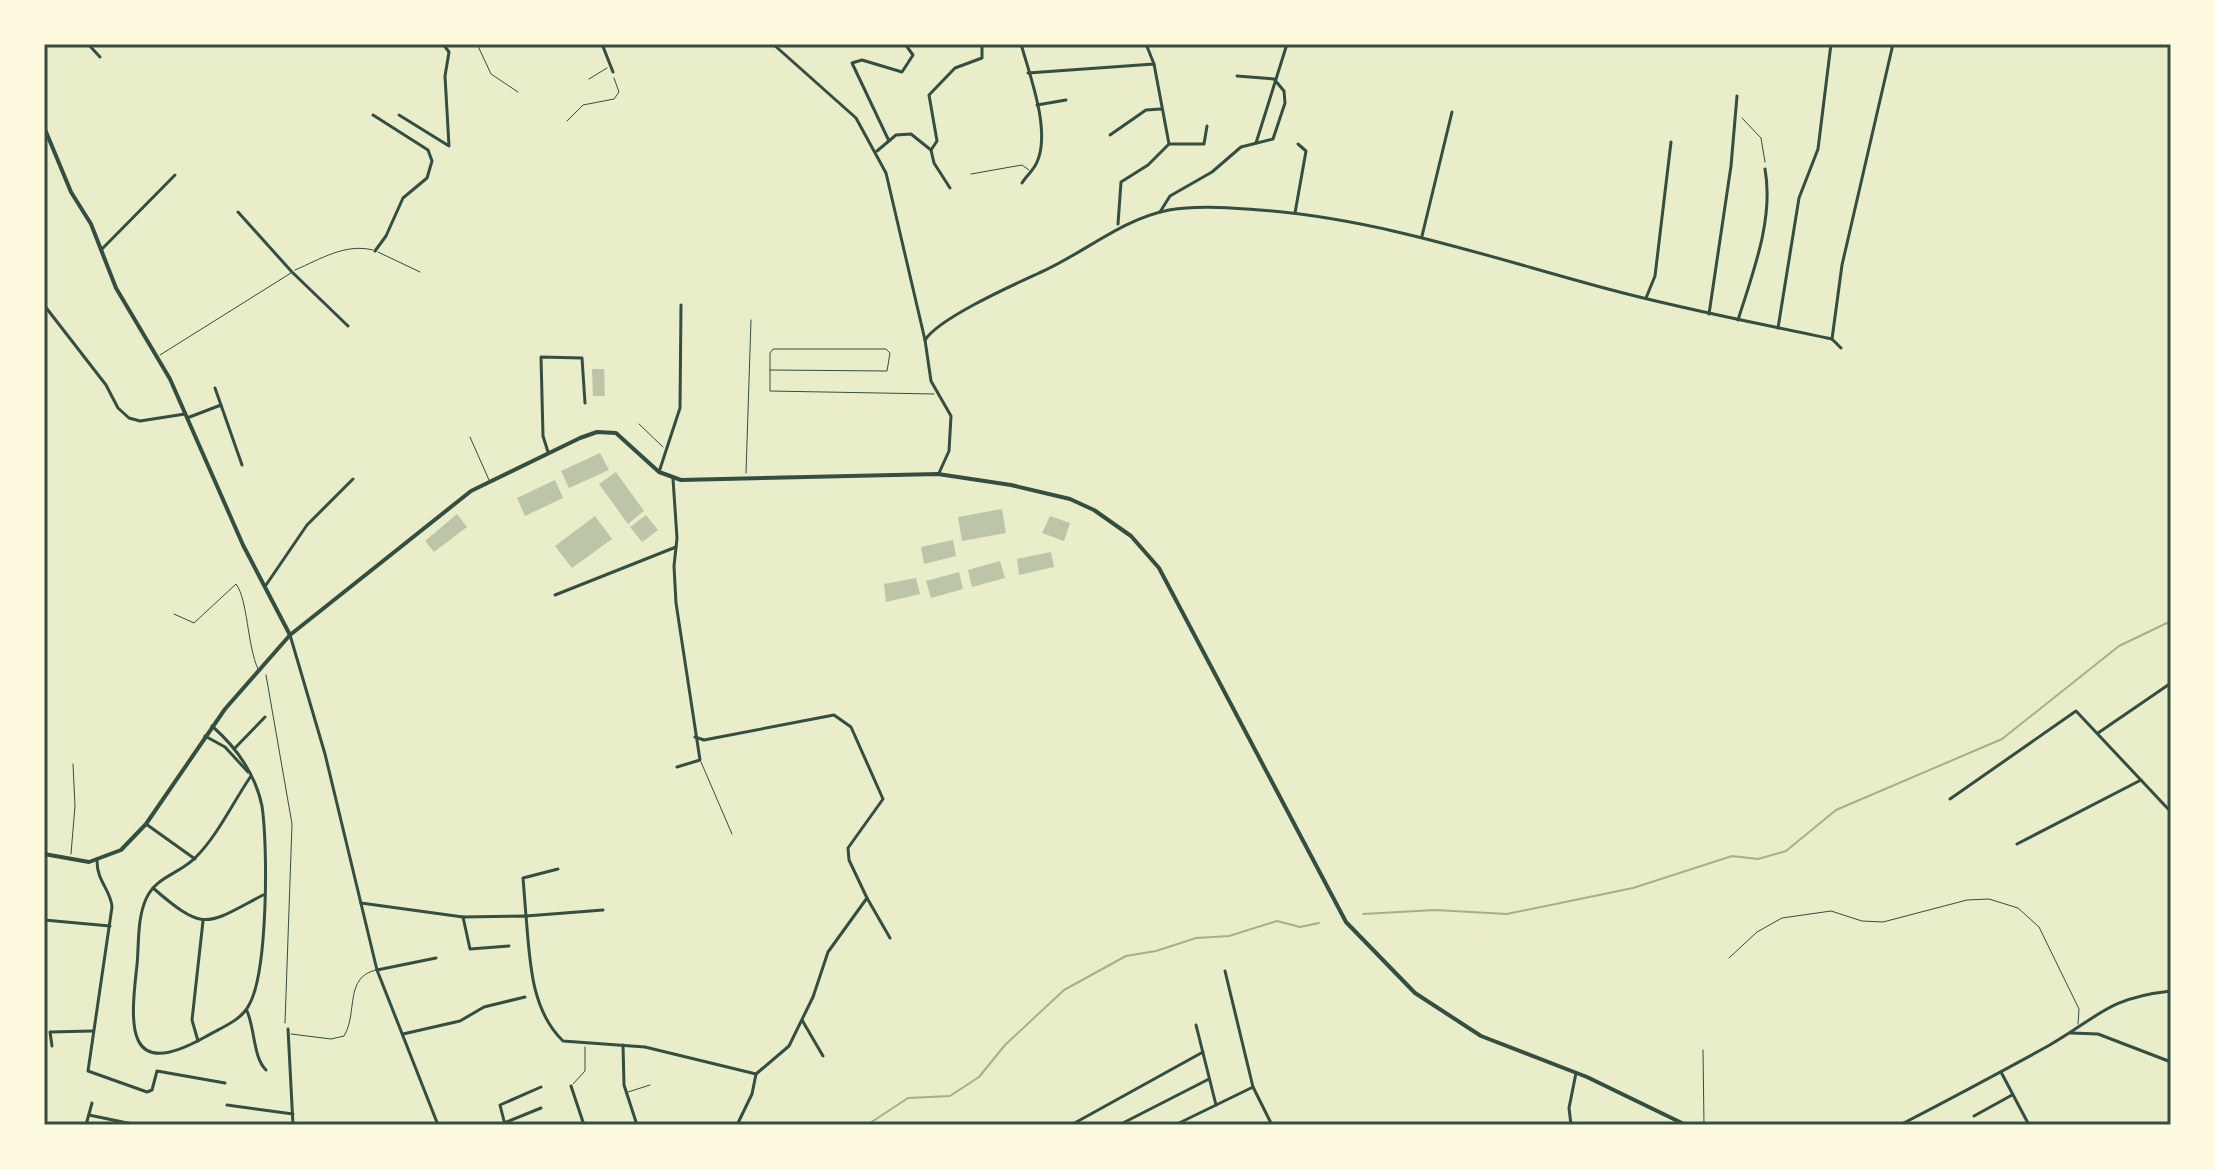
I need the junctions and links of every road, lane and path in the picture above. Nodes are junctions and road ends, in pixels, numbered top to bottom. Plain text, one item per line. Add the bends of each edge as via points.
1 (88, 44) edge
2 (443, 44) edge
3 (477, 44) edge
4 (602, 44) edge
5 (773, 44) edge
6 (905, 44) edge
7 (982, 44) edge
8 (1021, 44) edge
9 (1033, 44) edge
10 (1146, 44) edge
11 (1287, 44) edge
12 (1831, 44) edge
13 (1893, 44) edge
14 (1042, 45) edge
15 (100, 57) dead end
16 (1154, 64) junction
17 (610, 67) junction
18 (613, 72) joint
19 (1028, 73) junction
20 (1237, 76) dead end
21 (589, 79) dead end
22 (1274, 79) junction
23 (518, 92) dead end
24 (1737, 96) dead end
25 (1066, 100) dead end
26 (1037, 105) junction
27 (1161, 109) junction
28 (1452, 112) dead end
29 (373, 115) dead end
30 (399, 115) dead end
31 (1742, 118) dead end
32 (567, 121) dead end
33 (1207, 126) dead end
34 (44, 127) edge
35 (1110, 135) dead end
36 (889, 141) junction
37 (1671, 142) dead end
38 (1169, 144) junction
39 (1298, 144) dead end
40 (1255, 145) junction
41 (931, 150) junction
42 (877, 151) junction
43 (1765, 169) joint
44 (1031, 171) junction
45 (971, 174) dead end
46 (175, 175) dead end
47 (1022, 183) dead end
48 (950, 188) dead end
49 (238, 212) dead end
50 (1160, 212) junction
51 (1295, 213) junction
52 (1118, 226) junction
53 (1422, 236) junction
54 (101, 250) junction
55 (375, 251) junction
56 (292, 272) junction
57 (420, 272) dead end
58 (1646, 298) junction
59 (44, 305) edge
60 (681, 305) dead end
61 (51, 314) junction
62 (1709, 314) junction
63 (44, 317) edge
64 (751, 320) dead end
65 (1738, 320) junction
66 (348, 326) dead end
67 (1778, 328) junction
68 (1832, 339) junction
69 (925, 340) junction
70 (1841, 348) dead end
71 (158, 357) junction
72 (770, 370) junction
73 (215, 388) dead end
74 (937, 394) junction
75 (585, 403) dead end
76 (222, 405) junction
77 (186, 416) junction
78 (639, 424) dead end
79 (470, 437) dead end
80 (668, 451) junction
81 (548, 452) junction
82 (242, 465) dead end
83 (659, 472) junction
84 (938, 474) junction
85 (353, 479) dead end
86 (673, 479) junction
87 (745, 479) junction
88 (489, 480) junction
89 (676, 547) junction
90 (266, 585) junction
91 (555, 595) dead end
92 (174, 614) dead end
93 (290, 635) junction
94 (259, 667) junction
95 (2171, 683) edge
96 (265, 717) dead end
97 (212, 726) junction
98 (2097, 734) junction
99 (205, 736) junction
100 (695, 737) junction
101 (235, 748) junction
102 (231, 752) junction
103 (700, 760) junction
104 (73, 764) dead end
105 (677, 767) dead end
106 (250, 775) junction
107 (2141, 780) junction
108 (1950, 799) dead end
109 (2171, 812) edge
110 (146, 824) junction
111 (732, 834) dead end
112 (2017, 844) dead end
113 (44, 854) edge
114 (195, 859) junction
115 (70, 861) junction
116 (97, 861) junction
117 (558, 869) dead end
118 (153, 888) junction
119 (263, 895) junction
120 (867, 898) junction
121 (360, 903) junction
122 (603, 910) dead end
123 (526, 916) junction
124 (463, 917) junction
125 (44, 920) edge
126 (203, 921) junction
127 (110, 926) junction
128 (890, 938) dead end
129 (509, 946) dead end
130 (436, 958) dead end
131 (1729, 958) dead end
132 (377, 970) junction
133 (1225, 971) dead end
134 (2171, 991) edge
135 (525, 997) dead end
136 (247, 1010) junction
137 (802, 1020) junction
138 (1196, 1025) dead end
139 (2078, 1027) junction
140 (93, 1031) junction
141 (288, 1032) junction
142 (2071, 1033) junction
143 (403, 1034) junction
144 (198, 1041) junction
145 (585, 1044) junction
146 (623, 1045) junction
147 (52, 1046) dead end
148 (1703, 1050) dead end
149 (1203, 1052) junction
150 (823, 1056) dead end
151 (2171, 1062) edge
152 (266, 1070) dead end
153 (2001, 1071) junction
154 (1576, 1073) junction
155 (756, 1074) junction
156 (1209, 1079) junction
157 (225, 1083) dead end
158 (650, 1085) dead end
159 (571, 1086) joint
160 (541, 1087) dead end
161 (1253, 1087) junction
162 (625, 1093) junction
163 (2012, 1095) junction
164 (92, 1103) dead end
165 (227, 1105) dead end
166 (1216, 1105) junction
167 (541, 1108) dead end
168 (293, 1114) junction
169 (89, 1115) junction
170 (1974, 1116) dead end
171 (437, 1123) edge
172 (504, 1124) edge
173 (86, 1125) edge
174 (137, 1125) edge
175 (293, 1125) edge
176 (429, 1125) edge
177 (584, 1125) edge
178 (637, 1125) edge
179 (737, 1125) edge
180 (1071, 1125) edge
181 (1119, 1125) edge
182 (1175, 1125) edge
183 (1272, 1125) edge
184 (1571, 1125) edge
185 (1686, 1125) edge
186 (1704, 1125) edge
187 (1900, 1125) edge
188 (2029, 1125) edge

1 - 15 street
2 - 30 street via 449,52 449,146
3 - 23 path via 491,74
4 - 17 street
5 - 42 street via 845,107
6 - 36 street via 913,55 904,71 862,60 852,63
7 - 41 street via 982,58 957,66 929,95 937,141
8 - 19 street
9 - 14 lane
10 - 16 street
11 - 22 street
12 - 67 street via 1818,149 1799,198
13 - 68 street via 1842,265
16 - 19 street
16 - 27 street
17 - 18 street
17 - 21 lane
18 - 32 path via 617,96 583,105
19 - 26 street
20 - 22 street
22 - 40 street
22 - 40 street via 1286,94 1276,134
24 - 62 street
25 - 26 street
26 - 44 street via 1041,147
27 - 35 street via 1146,110
27 - 38 street
28 - 53 street
29 - 55 street via 428,150 432,161 427,178 403,198
31 - 43 path via 1761,138
33 - 38 street via 1204,144
34 - 54 street
36 - 41 street via 908,133
36 - 42 street
37 - 58 street via 1655,276
38 - 52 street via 1121,182
39 - 51 street via 1306,151
40 - 50 street via 1241,147 1212,172 1170,196
41 - 48 street
42 - 69 street via 890,185
43 - 65 street via 1766,222
44 - 45 lane via 1022,165
44 - 47 street
46 - 54 street
49 - 56 street
50 - 51 street via 1227,207
50 - 52 street
51 - 53 street
52 - 69 street via 1067,259 994,294
53 - 58 street
54 - 71 street via 123,300
55 - 56 lane via 338,251
55 - 57 lane
56 - 66 street
56 - 71 lane
58 - 62 street
59 - 61 street
60 - 80 street via 680,408
61 - 63 street
61 - 77 street via 129,418
62 - 65 street
64 - 87 path
65 - 67 street
67 - 68 street
68 - 70 street
69 - 74 street
71 - 77 street
72 - 72 lane via 773,349 890,353 887,371
72 - 74 lane via 770,391
73 - 76 street
74 - 84 street via 952,424 949,451
75 - 81 street via 582,358 541,357
76 - 77 street
76 - 82 street
77 - 90 street
78 - 80 lane
79 - 88 lane
80 - 83 street
81 - 83 street via 610,431 625,438
81 - 88 street
83 - 86 street
84 - 87 street
84 - 154 street via 1070,499 1131,536 1159,568 1346,922 1415,993 1468,1028
85 - 90 street via 307,525
86 - 87 street
86 - 89 street
88 - 93 street
89 - 91 street
89 - 100 street via 677,611
90 - 93 street
92 - 94 lane via 194,623 236,584
93 - 94 street
93 - 121 street
94 - 97 street
94 - 141 path via 266,676 292,824
95 - 98 street
96 - 101 street
97 - 99 street
97 - 101 street
98 - 107 street
98 - 108 street via 2076,711
99 - 102 street
99 - 110 street
100 - 103 street
100 - 120 street via 704,740 825,715 848,724 883,799 848,848
101 - 102 street
101 - 106 street
102 - 106 street
103 - 105 street
103 - 111 lane
104 - 115 lane
106 - 114 street
106 - 119 street via 263,814
107 - 109 street
107 - 112 street
110 - 114 street
110 - 116 street via 121,850
113 - 115 street
114 - 118 street
115 - 116 street
116 - 127 street via 99,881 112,901
117 - 123 street via 523,878
118 - 126 street via 186,915
118 - 144 street via 143,909 132,1028 144,1046 163,1054
119 - 126 street via 223,917
119 - 136 street via 258,979
120 - 128 street
120 - 137 street via 828,952
121 - 124 street
121 - 132 street
122 - 123 street
123 - 124 street
123 - 145 street via 530,972 544,1011 563,1041
124 - 129 street via 470,949
125 - 127 street
126 - 144 street via 192,1020
127 - 140 street
130 - 132 street
131 - 139 lane via 1782,918 1831,911 1883,922 1989,899 2018,908 2039,927 2079,1009
132 - 141 lane via 358,978 344,1036
132 - 143 street
133 - 161 street
134 - 139 street via 2117,1002
135 - 143 street via 484,1007 460,1021
136 - 144 street
136 - 152 street via 259,1062
137 - 150 street
137 - 155 street via 786,1050
138 - 149 street
139 - 142 street
140 - 147 street via 50,1032
140 - 157 street via 88,1069 95,1075 147,1092 157,1071
141 - 168 street
142 - 151 street via 2098,1034
142 - 153 street
143 - 171 street
145 - 146 street
145 - 159 lane via 583,1075
146 - 155 street
146 - 162 street
148 - 186 lane
149 - 156 street
149 - 180 street
153 - 163 street
153 - 187 street
154 - 184 street
154 - 185 street
155 - 179 street
156 - 166 street
156 - 181 street
158 - 162 lane
159 - 177 street
160 - 172 street via 500,1105
161 - 166 street
161 - 183 street
162 - 178 street
163 - 170 street
163 - 188 street
164 - 169 street
165 - 168 street
166 - 182 street
167 - 172 street
168 - 175 street
169 - 173 street
169 - 174 street
171 - 176 lane

